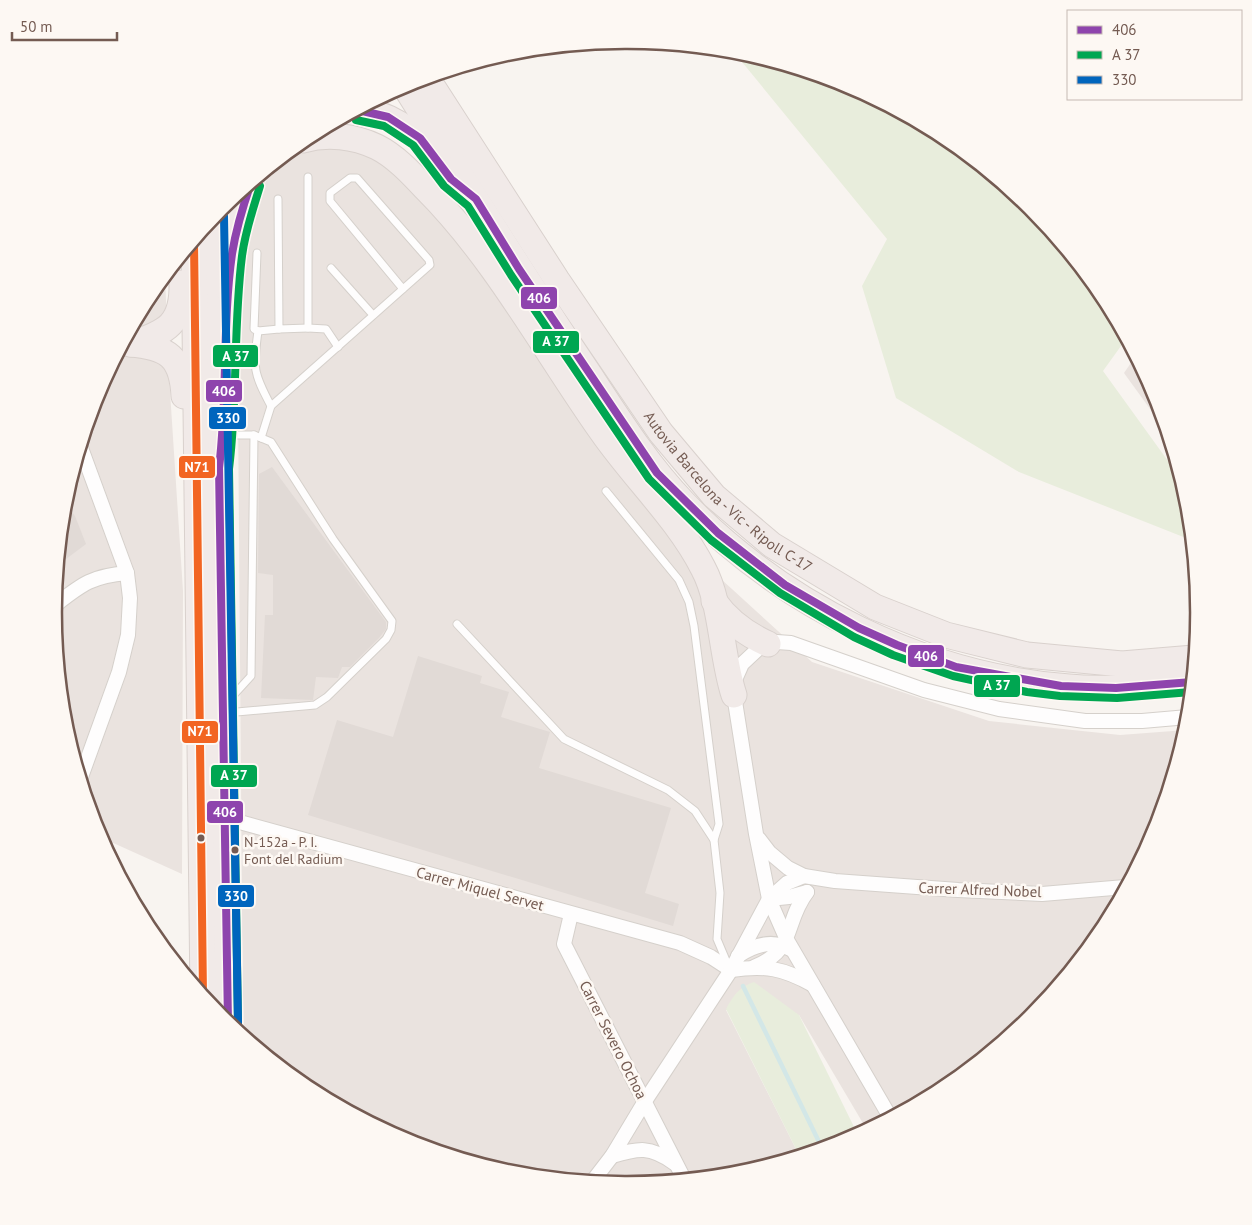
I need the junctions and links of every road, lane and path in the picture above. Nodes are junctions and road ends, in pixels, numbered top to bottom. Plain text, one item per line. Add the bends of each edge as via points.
1 (432, 84) edge
2 (409, 93) edge
3 (367, 112) edge
4 (325, 136) edge
5 (308, 177) dead end
6 (250, 193) edge
7 (278, 199) dead end
8 (476, 199) junction
9 (214, 228) edge
10 (194, 251) edge
11 (256, 253) dead end
12 (182, 265) edge
13 (331, 268) dead end
14 (403, 289) junction
15 (373, 315) junction
16 (175, 321) junction
17 (308, 328) junction
18 (279, 329) junction
19 (258, 331) junction
20 (132, 342) edge
21 (131, 344) edge
22 (338, 346) junction
23 (169, 354) junction
24 (271, 406) junction
25 (226, 428) junction
26 (258, 437) junction
27 (84, 457) edge
28 (219, 468) junction
29 (606, 491) dead end
30 (198, 555) junction
31 (126, 573) junction
32 (62, 600) edge
33 (714, 601) junction
34 (457, 624) dead end
35 (768, 644) junction
36 (1188, 659) edge
37 (1185, 683) edge
38 (734, 696) junction
39 (223, 710) junction
40 (1180, 717) edge
41 (84, 767) edge
42 (225, 818) junction
43 (756, 834) junction
44 (714, 840) junction
45 (804, 876) junction
46 (835, 882) junction
47 (1118, 888) edge
48 (807, 892) junction
49 (769, 899) junction
50 (571, 914) junction
51 (788, 946) junction
52 (738, 956) junction
53 (754, 966) junction
54 (731, 970) junction
55 (203, 985) edge
56 (814, 986) junction
57 (228, 1012) edge
58 (645, 1101) junction
59 (887, 1112) edge
60 (612, 1156) junction
61 (677, 1164) junction
62 (681, 1173) edge
63 (597, 1175) edge

1 - 36 highway, Autovia Barcelona - Vic - Ripoll C-17 via 557,280 661,433 714,496 772,545 875,607 946,635 1027,655 1122,664
2 - 8 highway, Autovia Barcelona - Vic - Ripoll C-17
3 - 8 highway via 388,117 420,138 451,179
4 - 33 highway via 344,136 378,147 401,164 462,229 626,466 682,533 704,569
5 - 17 lane
6 - 25 highway via 233,249 228,297
7 - 18 lane
8 - 37 highway, Autovia Barcelona - Vic - Ripoll C-17 via 519,269 657,473 684,503 734,548 789,590 859,629 938,662 1022,681 1070,687 1116,688
9 - 28 highway
10 - 30 highway
11 - 19 lane via 254,329
12 - 16 highway via 182,299
13 - 15 lane
14 - 14 lane via 330,201 330,193 350,178 357,178 429,260 430,265
14 - 15 lane
15 - 22 lane
16 - 20 highway via 164,331
16 - 23 highway via 169,340
17 - 18 lane
17 - 22 lane via 326,329
18 - 19 lane
19 - 24 lane via 253,365
21 - 23 highway via 148,345
22 - 24 lane
23 - 30 highway via 178,364 183,381 190,517
24 - 26 lane
25 - 26 lane via 231,435
25 - 28 highway
26 - 39 lane via 250,676
26 - 39 lane via 271,442 333,539 392,621 392,630 386,640 315,705
27 - 31 street
28 - 39 highway
29 - 44 lane via 679,580 689,602 719,824
30 - 55 highway
31 - 32 street via 104,575 84,583
31 - 41 street via 130,598 128,635 119,672
33 - 35 highway via 741,629
33 - 38 highway via 726,671
34 - 44 lane via 564,739 682,799 695,811
35 - 38 street via 742,664 734,682
35 - 40 street via 791,643 924,690 998,709 1085,721
38 - 43 street
39 - 42 highway
42 - 50 street, Carrer Miquel Servet
42 - 57 highway
43 - 45 street, Carrer Alfred Nobel via 778,861
43 - 49 street
44 - 54 lane via 720,893 717,939
45 - 46 street, Carrer Alfred Nobel
45 - 49 street via 787,883
46 - 47 street, Carrer Alfred Nobel via 1032,893
46 - 48 street, Carrer Alfred Nobel
48 - 49 street, Carrer Alfred Nobel via 789,898
48 - 51 street via 795,909
49 - 51 street
49 - 52 street
50 - 54 street, Carrer Miquel Servet via 696,949
50 - 58 street, Carrer Severo Ochoa via 564,944
51 - 52 street via 767,943
51 - 53 street via 771,959
51 - 56 street
52 - 54 street
53 - 54 street
53 - 56 street via 783,970
54 - 58 street
56 - 59 street
58 - 60 street
58 - 61 street, Carrer Severo Ochoa
60 - 61 street via 640,1149 650,1150
60 - 63 street
61 - 62 street, Carrer Severo Ochoa

